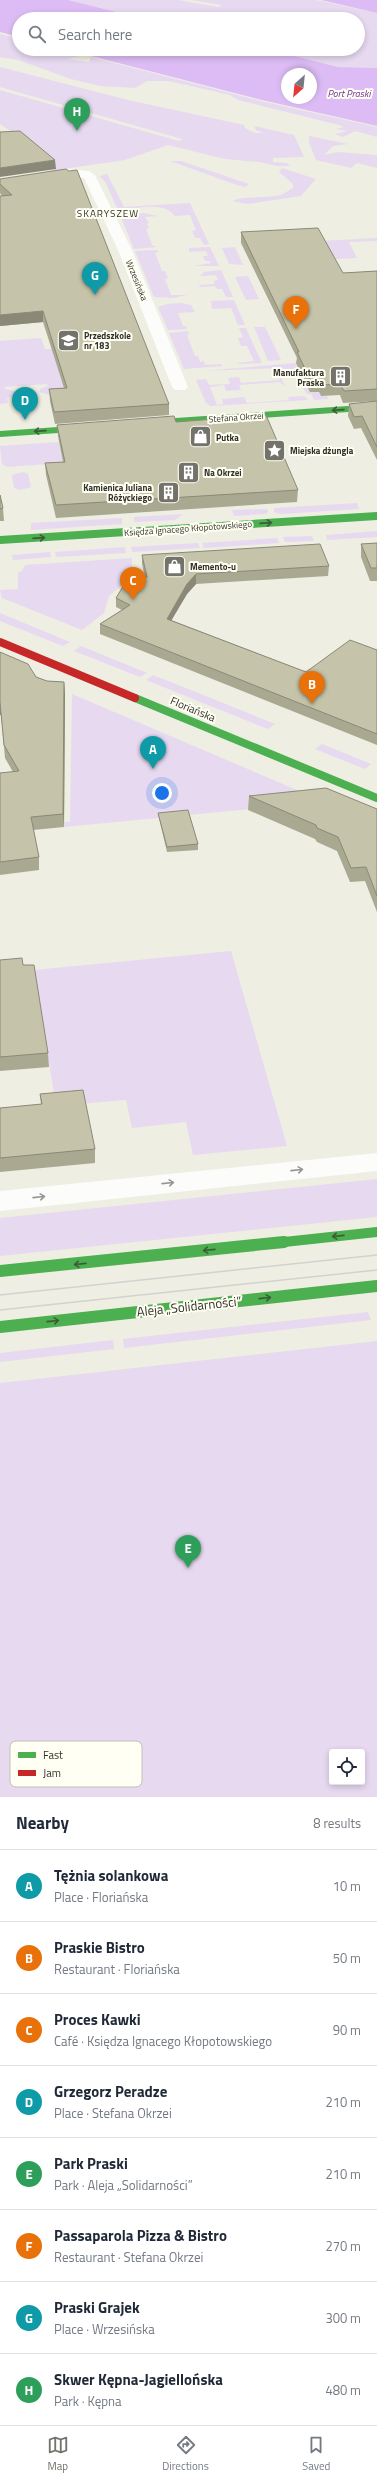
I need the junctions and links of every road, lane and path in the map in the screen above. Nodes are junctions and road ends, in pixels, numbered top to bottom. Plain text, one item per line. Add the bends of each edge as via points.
1 (0, 183) edge
2 (180, 387) dead end
3 (377, 407) edge
4 (138, 424) edge
5 (96, 427) edge
6 (0, 434) edge
7 (377, 516) edge
8 (0, 540) edge
9 (0, 642) edge
10 (377, 798) edge
11 (377, 1162) edge
12 (0, 1201) edge
13 (377, 1232) edge
14 (0, 1271) edge
15 (377, 1286) edge
16 (0, 1327) edge

1 - 2 street, Wrzesińska via 68,173 89,175 125,250
3 -> 4 street, Stefana Okrzei
5 -> 6 street
8 -> 7 street, Księdza Ignacego Kłopotowskiego
9 - 10 street, Floriańska
12 -> 11 street
13 -> 14 street
16 -> 15 street, Aleja „Solidarności”

